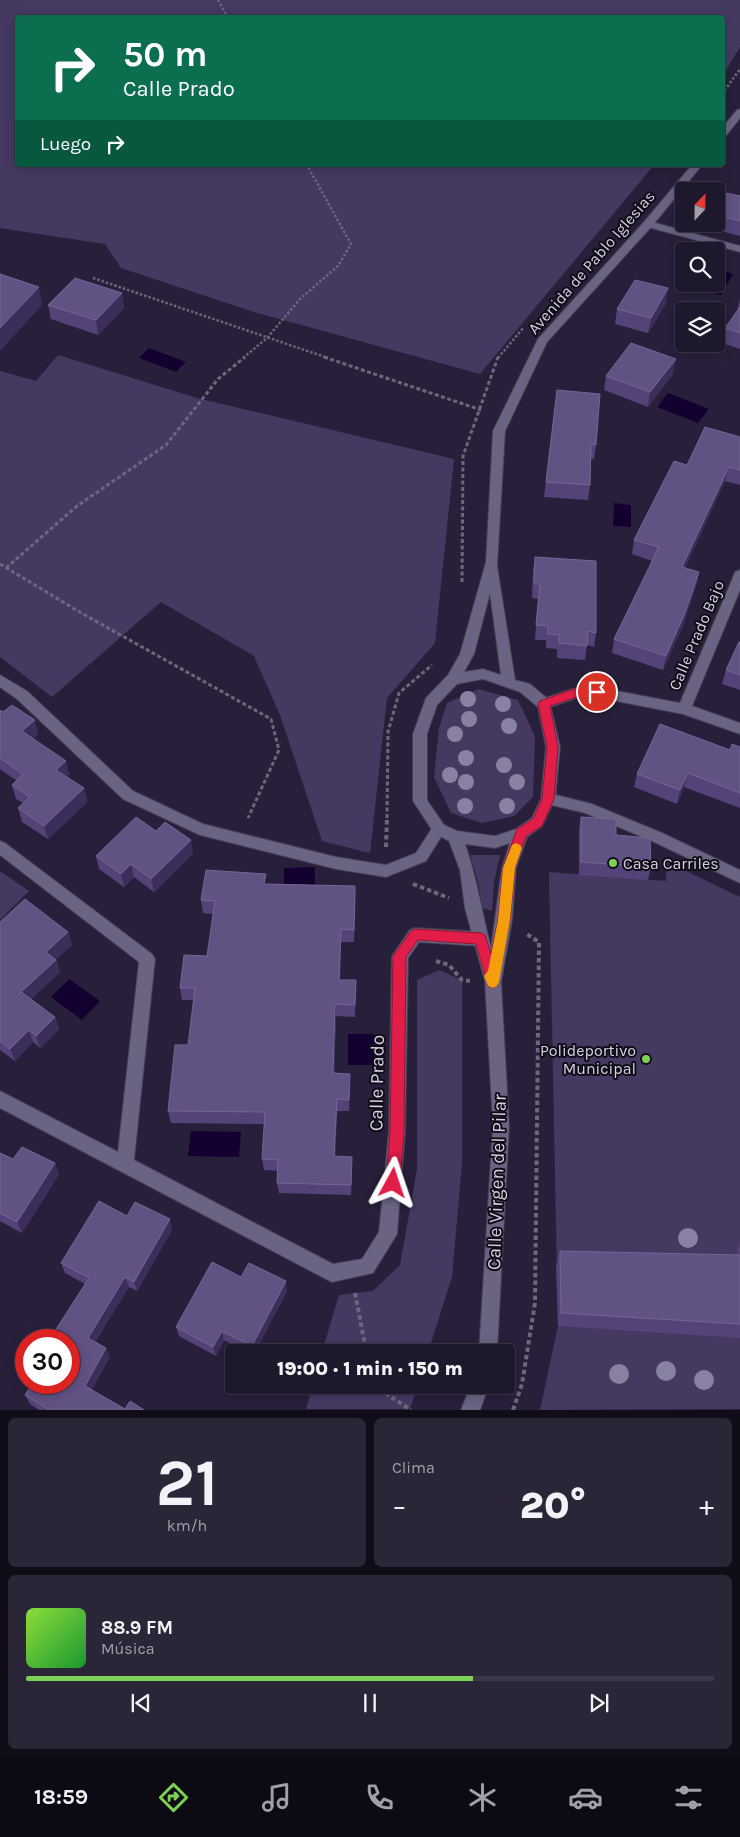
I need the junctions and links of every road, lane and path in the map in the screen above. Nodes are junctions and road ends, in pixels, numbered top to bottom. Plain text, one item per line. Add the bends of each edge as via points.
1 (218, 0) edge
2 (226, 15) edge
3 (740, 69) edge
4 (725, 90) edge
5 (740, 112) edge
6 (725, 131) edge
7 (308, 167) edge
8 (695, 167) edge
9 (648, 224) junction
10 (740, 249) edge
11 (94, 278) dead end
12 (526, 325) dead end
13 (267, 338) junction
14 (479, 410) junction
15 (505, 417) junction
16 (492, 562) junction
17 (0, 564) edge
18 (6, 568) junction
19 (740, 575) edge
20 (462, 588) dead end
21 (434, 664) dead end
22 (454, 679) junction
23 (0, 680) edge
24 (509, 682) junction
25 (544, 704) junction
26 (684, 709) junction
27 (740, 729) edge
28 (548, 799) junction
29 (439, 829) junction
30 (521, 832) junction
31 (455, 837) junction
32 (238, 839) junction
33 (0, 848) edge
34 (386, 871) junction
35 (740, 877) edge
36 (473, 908) junction
37 (504, 920) junction
38 (481, 939) junction
39 (400, 966) junction
40 (493, 982) junction
41 (0, 1099) edge
42 (125, 1163) junction
43 (351, 1270) junction
44 (366, 1344) edge
45 (488, 1344) edge
46 (388, 1394) edge
47 (476, 1394) edge
48 (411, 1410) edge
49 (470, 1410) edge
50 (513, 1410) edge

1 - 2 path
3 - 4 path
5 - 6 main road
7 - 13 path via 351,244 338,266 300,299
8 - 9 main road, Avenida de Pablo Iglesias
9 - 10 main road
9 - 15 main road, Avenida de Pablo Iglesias via 542,341
11 - 13 path
12 - 14 path via 499,354
13 - 14 path
13 - 18 path via 218,378 166,445 77,506
14 - 15 path
14 - 20 path via 463,456
15 - 16 main road, Avenida de Pablo Iglesias via 499,431
16 - 22 main road, Avenida de Pablo Iglesias via 467,654
16 - 24 main road, Avenida de Pablo Iglesias
17 - 18 path
18 - 32 path via 271,719 279,750
19 - 26 main road, Calle Prado Bajo
21 - 34 path via 399,693 388,732
22 - 24 main road via 483,674
22 - 29 main road via 431,702 420,734 420,801
23 - 32 main road via 22,694 128,794 200,829
24 - 25 main road via 525,688
25 - 26 main road via 585,690
25 - 28 main road via 552,747
26 - 27 main road
28 - 30 main road via 537,822
28 - 35 main road via 587,808
29 - 31 main road
29 - 34 main road via 421,857
30 - 31 main road via 495,842
30 - 37 main road, Calle Virgen del Pilar via 509,868
31 - 36 main road, Calle Virgen del Pilar via 467,870
32 - 34 main road via 336,863
33 - 42 main road via 147,959
34 - 36 path
36 - 38 main road, Calle Virgen del Pilar
37 - 40 main road, Calle Virgen del Pilar
37 - 50 path via 539,942 535,1303 522,1384
38 - 39 main road, Calle Prado via 415,935 400,956
38 - 40 main road, Calle Virgen del Pilar
39 - 40 path via 414,966 431,960 449,965 462,980
39 - 43 main road, Calle Prado via 397,1131 388,1234 367,1267
40 - 45 main road, Calle Virgen del Pilar via 501,1126
41 - 42 main road, Calle Prado
42 - 43 main road, Calle Prado via 332,1273
43 - 44 path
46 - 48 path
47 - 49 main road

